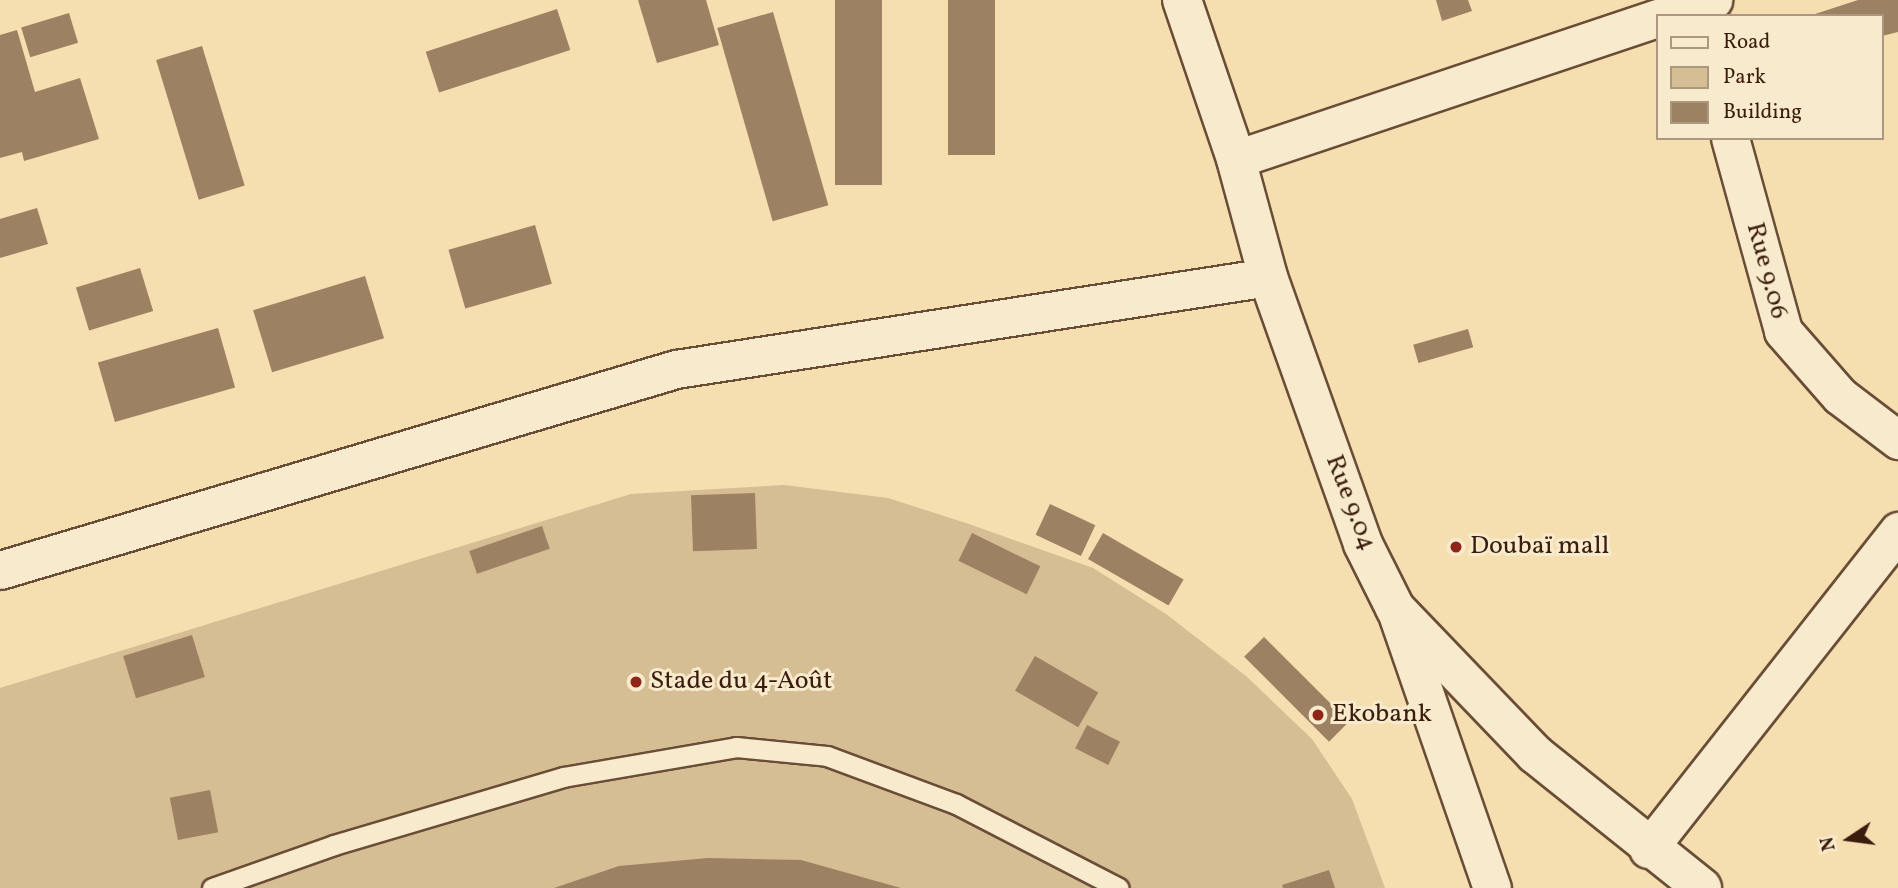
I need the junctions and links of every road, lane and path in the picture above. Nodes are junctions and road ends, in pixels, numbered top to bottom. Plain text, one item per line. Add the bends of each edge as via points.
1 (1182, 0) edge
2 (1657, 18) edge
3 (1731, 140) edge
4 (1236, 159) junction
5 (1268, 277) junction
6 (1898, 440) edge
7 (1898, 531) edge
8 (0, 570) edge
9 (1395, 608) junction
10 (1648, 849) junction
11 (212, 888) edge
12 (1119, 888) edge
13 (1492, 888) edge
14 (1702, 888) edge

1 - 4 main road, Rue 9.04
2 - 4 street
3 - 6 street, Rue 9.06 via 1783,331 1840,396
4 - 5 main road, Rue 9.04
5 - 8 street via 676,369
5 - 9 main road, Rue 9.04 via 1363,544
7 - 10 street
9 - 10 main road, Rue 9.04 via 1535,754
9 - 13 street
10 - 14 main road, Rue 9.04
11 - 12 lane via 334,845 563,777 736,747 827,756 956,804

